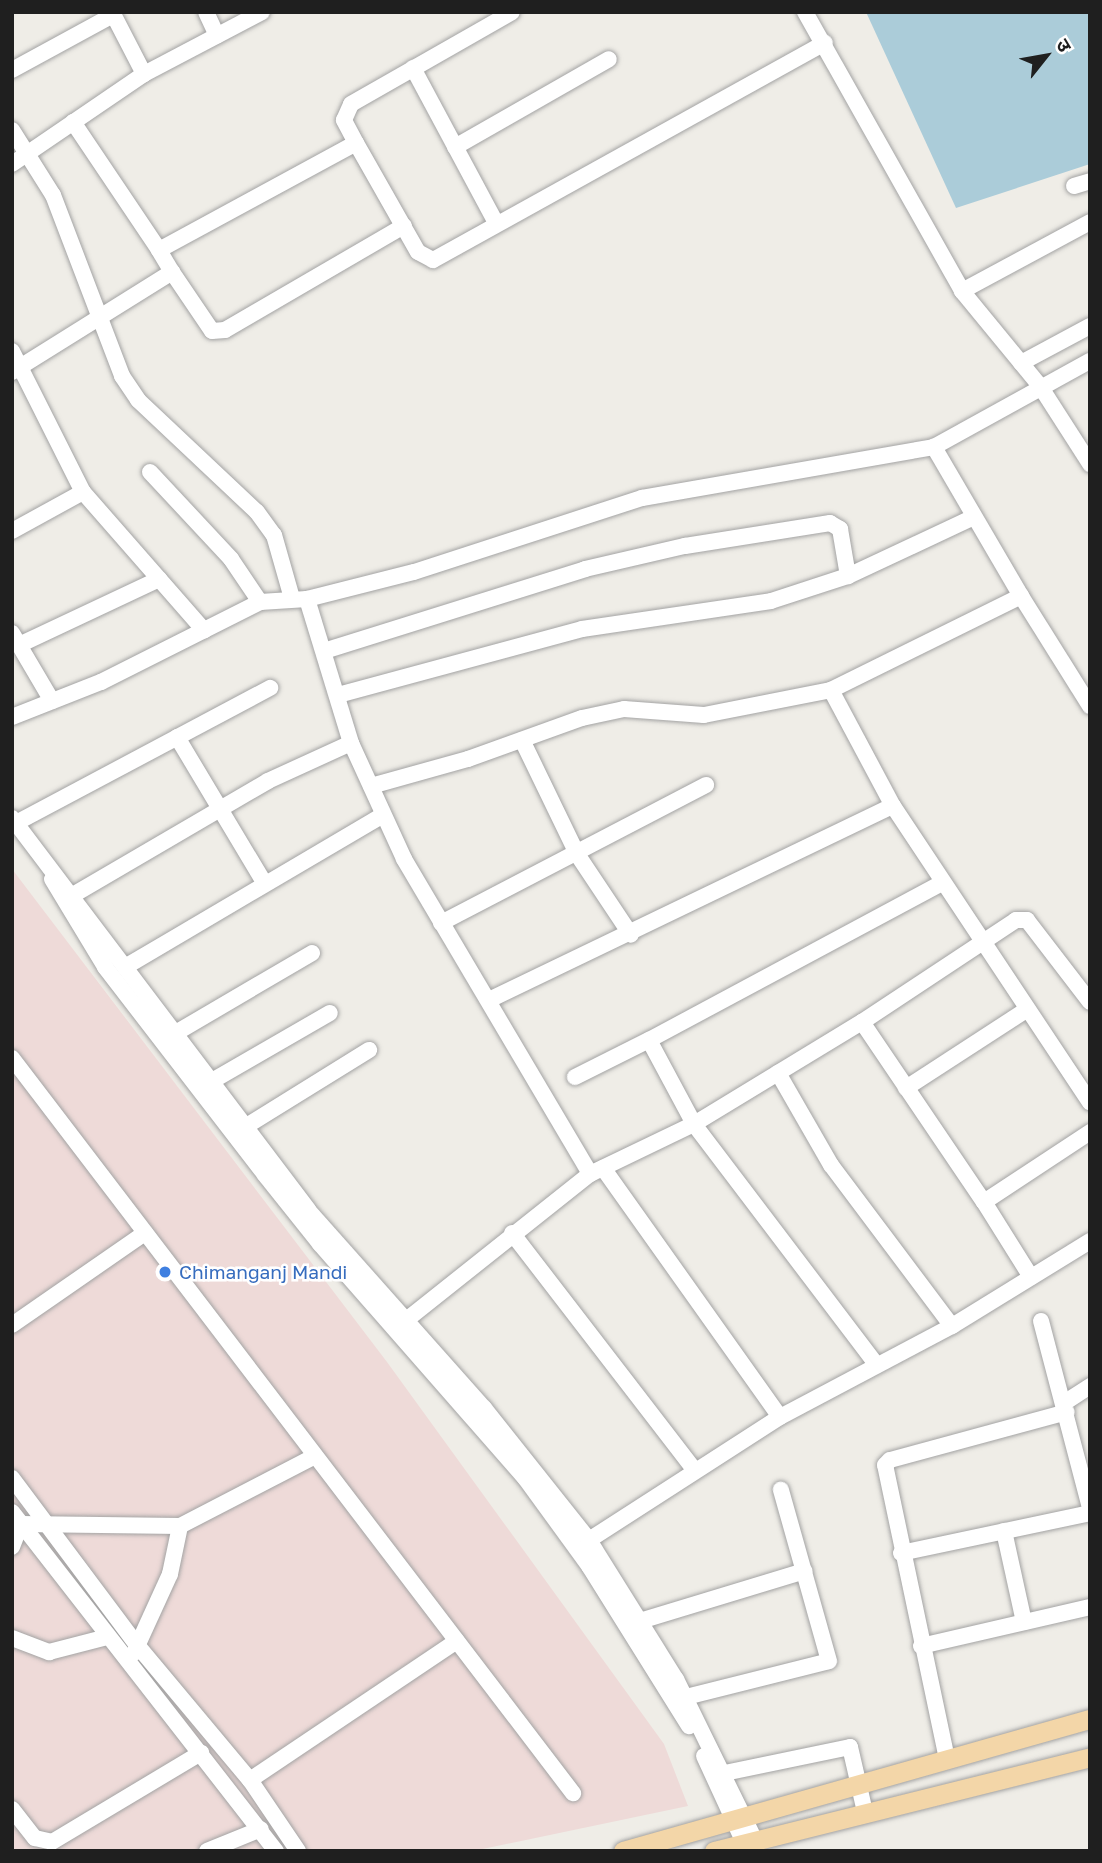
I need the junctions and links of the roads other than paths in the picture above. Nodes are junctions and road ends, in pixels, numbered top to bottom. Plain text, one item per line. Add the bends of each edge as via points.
1 (205, 12) edge
2 (262, 12) edge
3 (512, 12) edge
4 (805, 12) edge
5 (113, 14) edge
6 (217, 36) junction
7 (825, 43) junction
8 (609, 59) dead end
9 (412, 68) junction
10 (12, 70) edge
11 (144, 74) junction
12 (73, 122) junction
13 (12, 130) edge
14 (356, 143) junction
15 (454, 147) junction
16 (27, 154) junction
17 (12, 164) edge
18 (1090, 222) edge
19 (496, 223) junction
20 (404, 226) junction
21 (159, 250) junction
22 (172, 272) junction
23 (962, 291) junction
24 (98, 321) junction
25 (1090, 326) edge
26 (12, 351) edge
27 (1090, 360) edge
28 (1021, 363) junction
29 (16, 370) edge
30 (1041, 386) junction
31 (934, 447) junction
32 (1090, 464) edge
33 (150, 472) dead end
34 (83, 492) junction
35 (974, 517) junction
36 (12, 531) edge
37 (848, 576) junction
38 (159, 579) junction
39 (1021, 596) junction
40 (300, 598) junction
41 (260, 602) junction
42 (204, 630) junction
43 (16, 639) edge
44 (324, 651) junction
45 (270, 688) dead end
46 (831, 690) junction
47 (338, 695) junction
48 (52, 701) junction
49 (1090, 706) edge
50 (12, 716) edge
51 (177, 737) junction
52 (522, 740) junction
53 (351, 743) junction
54 (706, 785) dead end
55 (372, 786) junction
56 (893, 806) junction
57 (220, 809) junction
58 (383, 814) junction
59 (14, 821) edge
60 (577, 854) junction
61 (45, 864) junction
62 (942, 883) junction
63 (264, 884) junction
64 (73, 895) junction
65 (441, 923) junction
66 (631, 935) junction
67 (980, 942) junction
68 (312, 953) dead end
69 (125, 967) junction
70 (489, 1000) junction
71 (1090, 1002) edge
72 (1026, 1010) junction
73 (330, 1013) dead end
74 (862, 1023) junction
75 (174, 1034) junction
76 (649, 1040) junction
77 (369, 1050) dead end
78 (12, 1058) edge
79 (778, 1073) junction
80 (575, 1077) dead end
81 (212, 1081) junction
82 (906, 1088) junction
83 (1090, 1102) edge
84 (694, 1124) junction
85 (240, 1130) junction
86 (1090, 1132) edge
87 (596, 1171) junction
88 (984, 1202) junction
89 (512, 1233) junction
90 (145, 1234) junction
91 (1090, 1241) edge
92 (1031, 1277) junction
93 (1041, 1321) dead end
94 (401, 1324) junction
95 (12, 1325) edge
96 (952, 1326) junction
97 (876, 1364) junction
98 (1090, 1386) edge
99 (1065, 1407) junction
100 (779, 1417) junction
101 (315, 1457) junction
102 (694, 1469) junction
103 (12, 1478) edge
104 (780, 1490) dead end
105 (1090, 1510) edge
106 (17, 1518) edge
107 (47, 1524) junction
108 (180, 1526) junction
109 (1004, 1531) junction
110 (589, 1540) junction
111 (12, 1546) edge
112 (901, 1553) junction
113 (805, 1571) junction
114 (1090, 1607) edge
115 (640, 1621) junction
116 (1024, 1622) junction
117 (107, 1637) junction
118 (12, 1638) edge
119 (457, 1641) junction
120 (137, 1645) junction
121 (921, 1646) junction
122 (129, 1664) junction
123 (686, 1697) junction
124 (1090, 1719) edge
125 (201, 1753) junction
126 (1090, 1757) edge
127 (947, 1759) junction
128 (718, 1774) junction
129 (250, 1780) junction
130 (859, 1784) junction
131 (573, 1793) dead end
132 (12, 1809) edge
133 (865, 1812) junction
134 (741, 1819) junction
135 (261, 1829) junction
136 (750, 1842) junction
137 (206, 1851) edge
138 (276, 1851) edge
139 (299, 1851) edge
140 (623, 1851) edge
141 (715, 1851) edge

1 - 6 street
2 - 6 street
3 - 9 street
4 - 7 street
5 - 10 street
5 - 11 street
6 - 11 street
7 - 19 street
7 - 23 street
8 - 15 street
9 - 14 street via 345,109 344,120
9 - 15 street
11 - 12 street
12 - 16 street
12 - 21 street
13 - 16 street
14 - 20 street
14 - 21 street
15 - 19 street
16 - 17 street
16 - 24 street via 70,233
18 - 23 street
19 - 20 street via 427,260
20 - 22 street via 225,330 212,331
21 - 22 street
22 - 24 street
23 - 28 street
24 - 29 street
24 - 40 street via 138,400 257,512 274,535
25 - 28 street
26 - 29 street
27 - 30 street
28 - 30 street
29 - 34 street
30 - 31 street
30 - 32 street
31 - 35 street
31 - 40 street via 642,498 414,572
33 - 41 street via 231,559
34 - 36 street
34 - 38 street
35 - 37 street
35 - 39 street
37 - 44 street via 840,529 830,523 685,545 585,569
37 - 47 street via 771,601 528,641
38 - 42 street
38 - 43 street
39 - 46 street
39 - 49 street
40 - 41 street
40 - 44 street
41 - 42 street
42 - 48 street via 101,682
43 - 48 street
44 - 47 street
45 - 51 street
46 - 52 street via 704,715 624,709 582,718
46 - 56 street
47 - 53 street
48 - 50 street
51 - 57 street
51 - 59 street
52 - 55 street
52 - 60 street
53 - 55 street
53 - 57 street
54 - 60 street
55 - 58 street
56 - 62 street
56 - 66 street
57 - 63 street
57 - 64 street
58 - 63 street
58 - 65 street
59 - 61 street
60 - 65 street
60 - 66 street
61 - 64 street
61 - 85 street via 105,967
62 - 67 street
62 - 76 street
63 - 69 street
64 - 69 street
65 - 70 street
66 - 70 street
67 - 71 street via 1016,919 1027,920
67 - 72 street
67 - 74 street
68 - 75 street
69 - 75 street
70 - 87 street
72 - 82 street
72 - 83 street
73 - 81 street
74 - 79 street
74 - 82 street
75 - 81 street
76 - 80 street
76 - 84 street
77 - 85 street
78 - 90 street
79 - 84 street
79 - 96 street via 831,1165
81 - 85 street
82 - 88 street
84 - 87 street
84 - 97 street
85 - 94 street
86 - 88 street
87 - 89 street
87 - 100 street
88 - 92 street
89 - 94 street
89 - 102 street
90 - 95 street
90 - 101 street
91 - 92 street
92 - 96 street
93 - 99 street
94 - 110 street via 484,1408
94 - 128 street via 589,1566
96 - 97 street
97 - 100 street
98 - 99 street
99 - 105 street
99 - 112 street via 890,1460 884,1471
100 - 102 street
101 - 108 street
101 - 119 street
102 - 110 street
103 - 107 street
104 - 113 street
105 - 109 street
106 - 107 street
106 - 111 street
106 - 117 street
107 - 108 street
107 - 120 street
108 - 120 street via 170,1574
109 - 112 street
109 - 116 street
110 - 115 street
112 - 121 street
113 - 115 street
113 - 123 street via 829,1661
114 - 116 street
115 - 123 street
116 - 121 street
117 - 118 street via 49,1652
117 - 122 street
119 - 129 street
119 - 131 street
120 - 122 street
120 - 129 street
121 - 127 street
122 - 125 street
123 - 128 street
124 - 127 main road
125 - 132 street via 52,1842 35,1839
125 - 135 street
126 - 133 main road
127 - 130 main road
128 - 130 street via 850,1747
128 - 134 street
129 - 139 street
130 - 133 street
130 - 134 main road
133 - 136 main road
134 - 136 street
134 - 140 main road
135 - 137 street
135 - 138 street
136 - 141 main road

